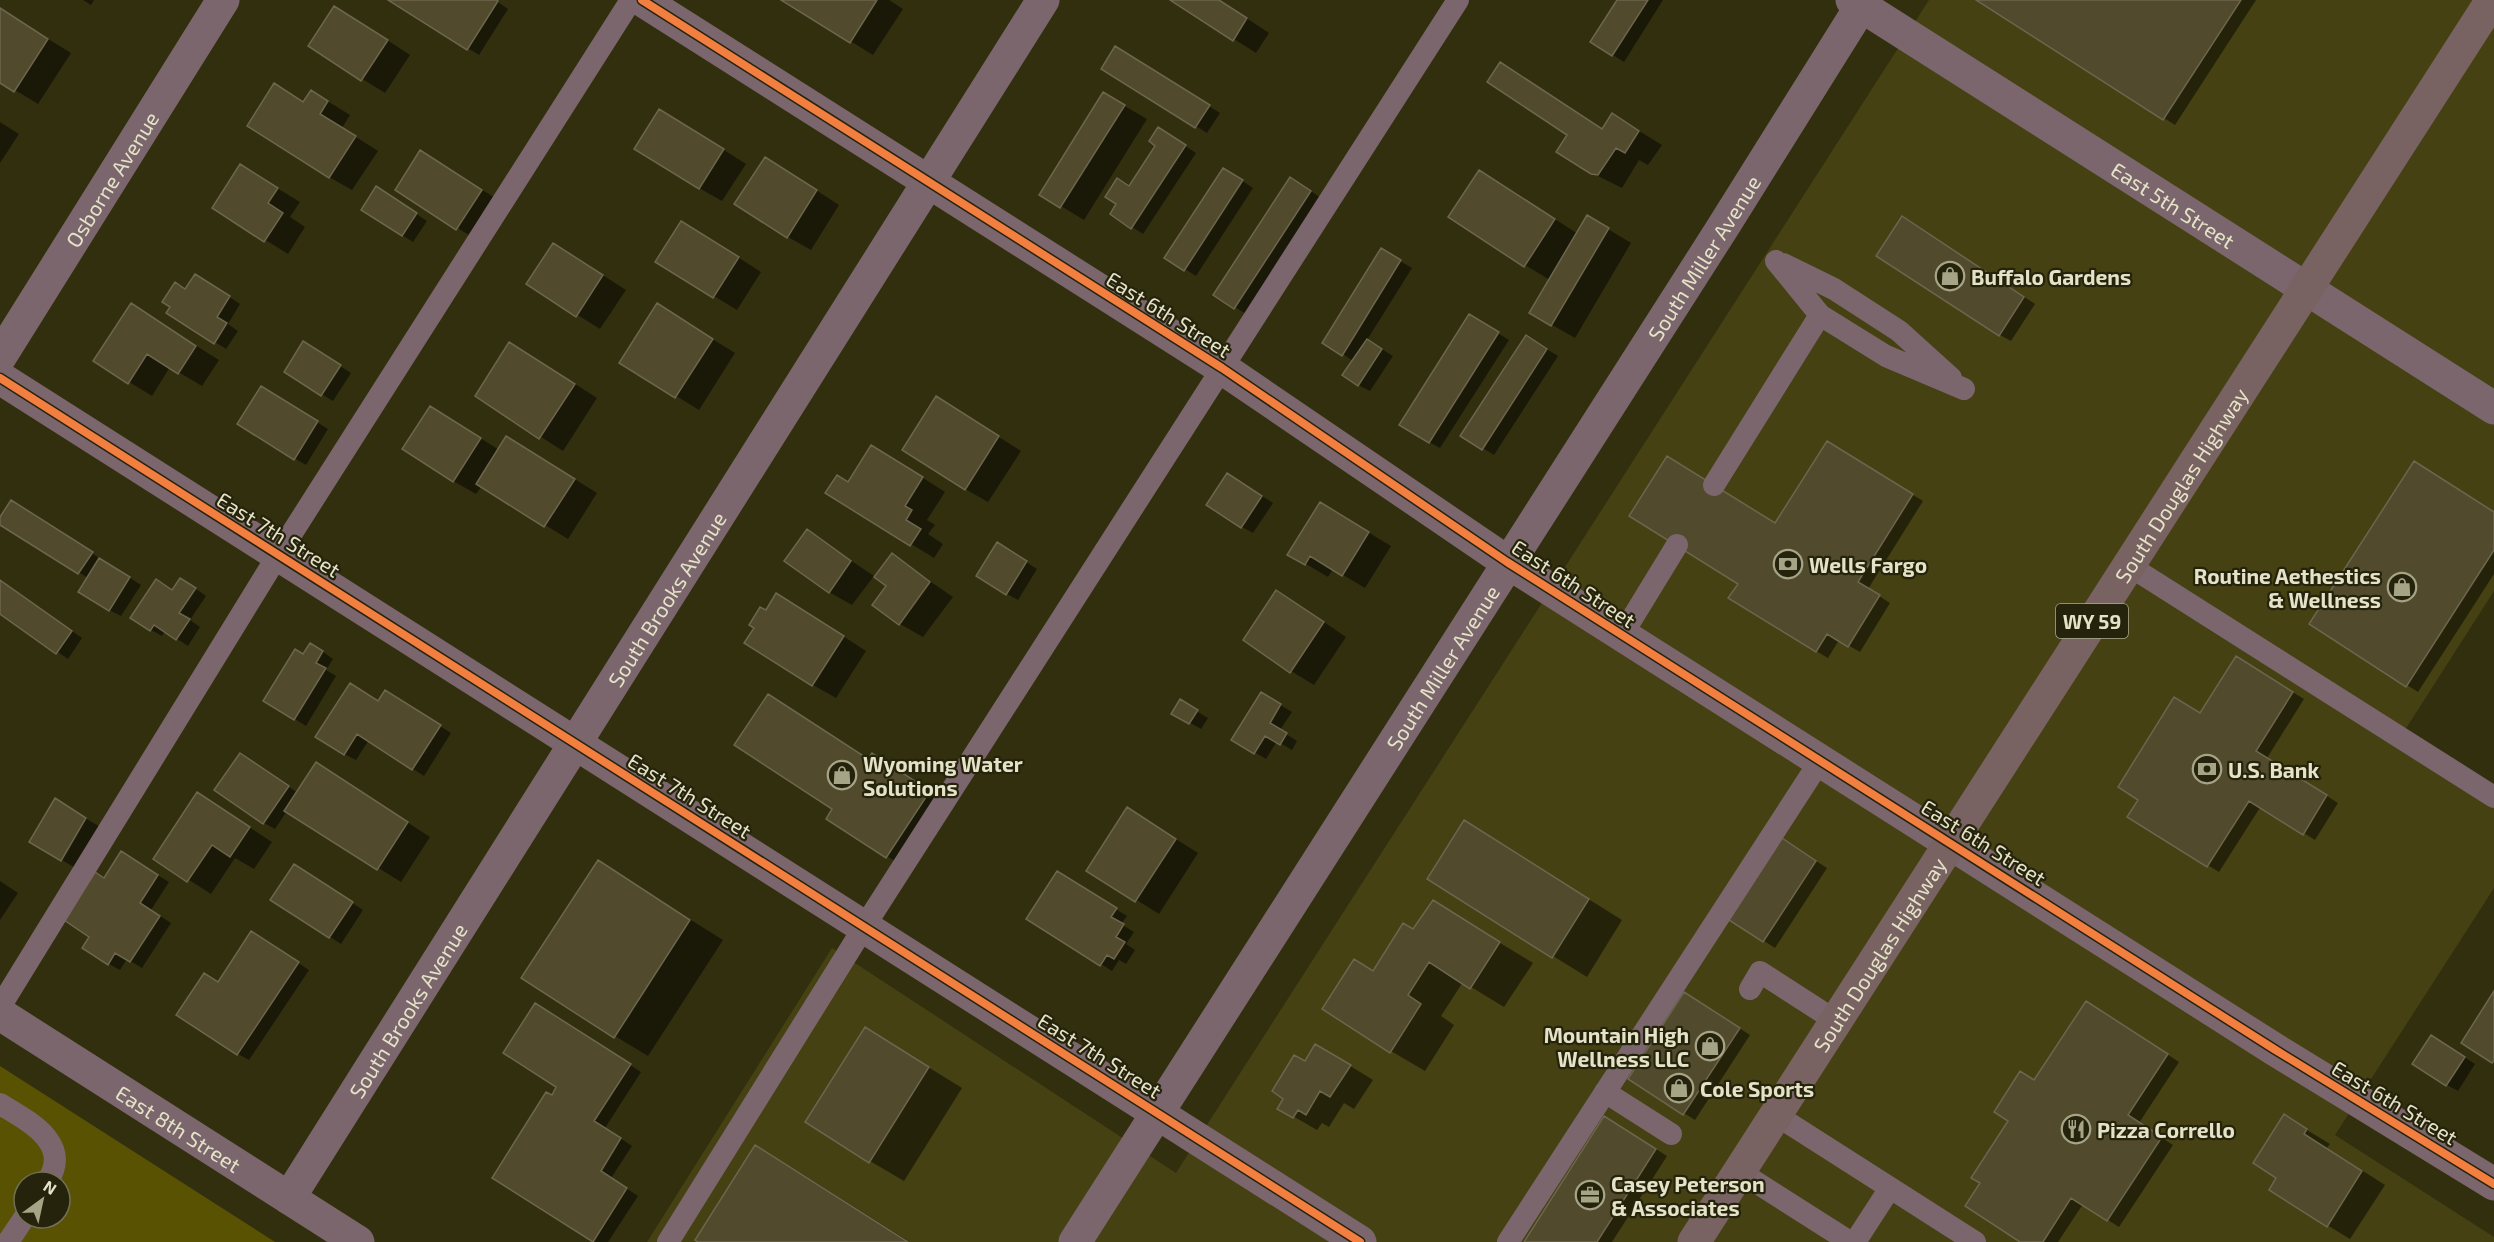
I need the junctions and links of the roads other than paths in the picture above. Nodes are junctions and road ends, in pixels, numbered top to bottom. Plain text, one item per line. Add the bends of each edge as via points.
1 (223, 0) edge
2 (631, 0) edge
3 (642, 0) edge
4 (1043, 0) edge
5 (1458, 0) edge
6 (2492, 0) edge
7 (1859, 2) edge
8 (927, 182) junction
9 (2306, 290) junction
10 (1820, 315) junction
11 (0, 357) edge
12 (1222, 368) junction
13 (0, 378) edge
14 (2494, 408) edge
15 (1714, 485) dead end
16 (1677, 546) dead end
17 (278, 555) junction
18 (1508, 562) junction
19 (2128, 565) junction
20 (1622, 635) junction
21 (574, 742) junction
22 (1820, 760) junction
23 (2494, 797) edge
24 (1951, 842) junction
25 (864, 927) junction
26 (1750, 989) dead end
27 (0, 1007) edge
28 (0, 1014) edge
29 (1836, 1021) junction
30 (1605, 1092) junction
31 (0, 1104) edge
32 (1158, 1113) junction
33 (1776, 1115) junction
34 (1671, 1134) dead end
35 (53, 1170) edge
36 (1740, 1172) junction
37 (2494, 1184) edge
38 (1890, 1188) junction
39 (289, 1198) junction
40 (358, 1242) edge
41 (668, 1242) edge
42 (1075, 1242) edge
43 (1360, 1242) edge
44 (1508, 1242) edge
45 (1694, 1242) edge
46 (1850, 1242) edge
47 (1855, 1242) edge
48 (1975, 1242) edge

1 - 11 street, Osborne Avenue
2 - 17 lane
3 - 8 street, East 6th Street
4 - 8 street, South Brooks Avenue
5 - 12 lane
6 - 9 main road, South Douglas Highway / WY 59
7 - 9 street, East 5th Street
7 - 18 street, South Miller Avenue via 1724,227
8 - 12 street, East 6th Street
8 - 21 street, South Brooks Avenue
9 - 14 street, East 5th Street
9 - 19 main road, South Douglas Highway / WY 59
10 - 10 lane via 1886,357 1964,389 1899,331 1834,289 1776,261
10 - 15 lane
12 - 18 street, East 6th Street
12 - 25 lane
13 - 17 street, East 7th Street
16 - 20 lane
17 - 21 street, East 7th Street
17 - 27 lane
18 - 20 street, East 6th Street
18 - 32 street, South Miller Avenue
19 - 23 lane
19 - 24 main road, South Douglas Highway / WY 59
20 - 22 street, East 6th Street
21 - 25 street, East 7th Street
21 - 39 street, South Brooks Avenue
22 - 24 street, East 6th Street
22 - 30 lane
24 - 29 main road, South Douglas Highway / WY 59
24 - 37 street, East 6th Street
25 - 32 street, East 7th Street
25 - 41 lane
26 - 29 lane via 1760,972
28 - 39 street, East 8th Street
29 - 33 main road, South Douglas Highway / WY 59
30 - 34 lane
30 - 44 lane
31 - 35 lane via 43,1131 54,1153
32 - 42 street, South Miller Avenue
32 - 43 street, East 7th Street
33 - 36 main road, South Douglas Highway / WY 59
33 - 38 lane
36 - 45 main road, South Douglas Highway / WY 59
36 - 46 lane
38 - 47 lane
38 - 48 lane
39 - 40 street, East 8th Street

